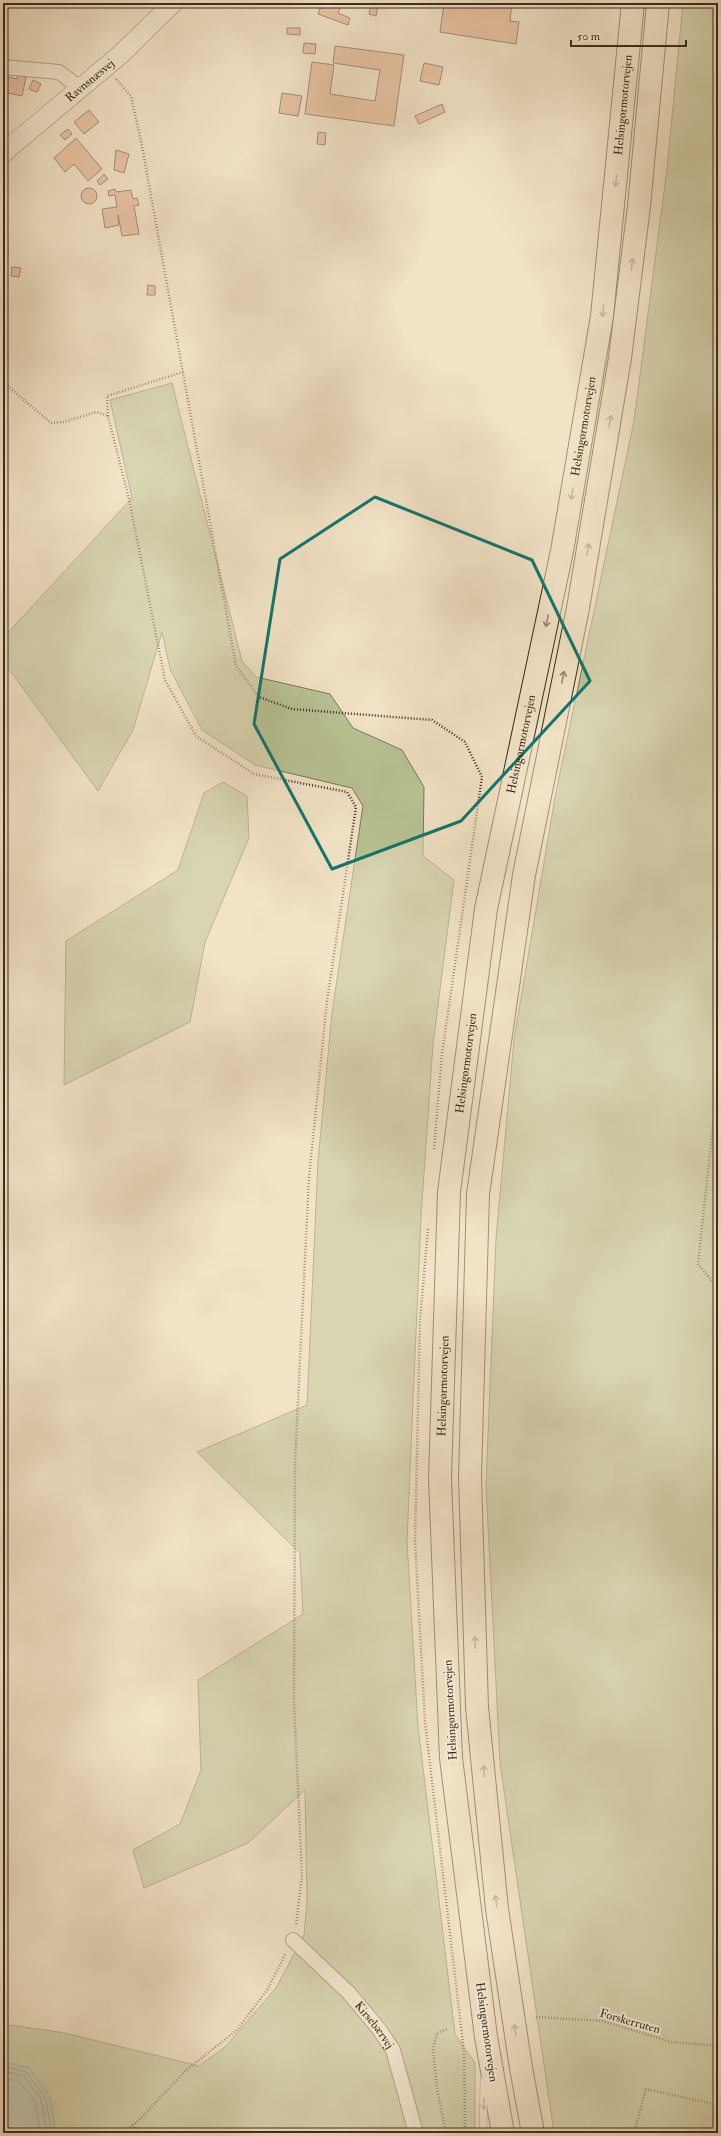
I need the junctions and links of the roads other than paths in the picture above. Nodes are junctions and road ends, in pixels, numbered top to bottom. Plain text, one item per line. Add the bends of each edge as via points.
1 (173, 3) edge
2 (633, 3) edge
3 (658, 3) edge
4 (3, 67) edge
5 (80, 88) junction
6 (3, 153) edge
7 (293, 1940) road end
8 (486, 2037) junction
9 (416, 2133) edge
10 (483, 2133) edge
11 (503, 2133) edge
12 (533, 2133) edge

1 - 5 main road, Ravnsnæsvej
2 -> 8 highway, Helsingørmotorvejen via 602,316 562,550 486,909 449,1192 440,1479 451,1750
12 -> 3 highway, Helsingørmotorvejen via 497,1909 477,1707 470,1477 478,1194 524,874 579,600 620,358 639,206
4 - 5 street via 59,72
5 - 6 main road, Ravnsnæsvej
7 - 9 street, Kirsebærvej via 349,1993 393,2050
8 -> 10 lane
8 - 11 highway, Helsingørmotorvejen

